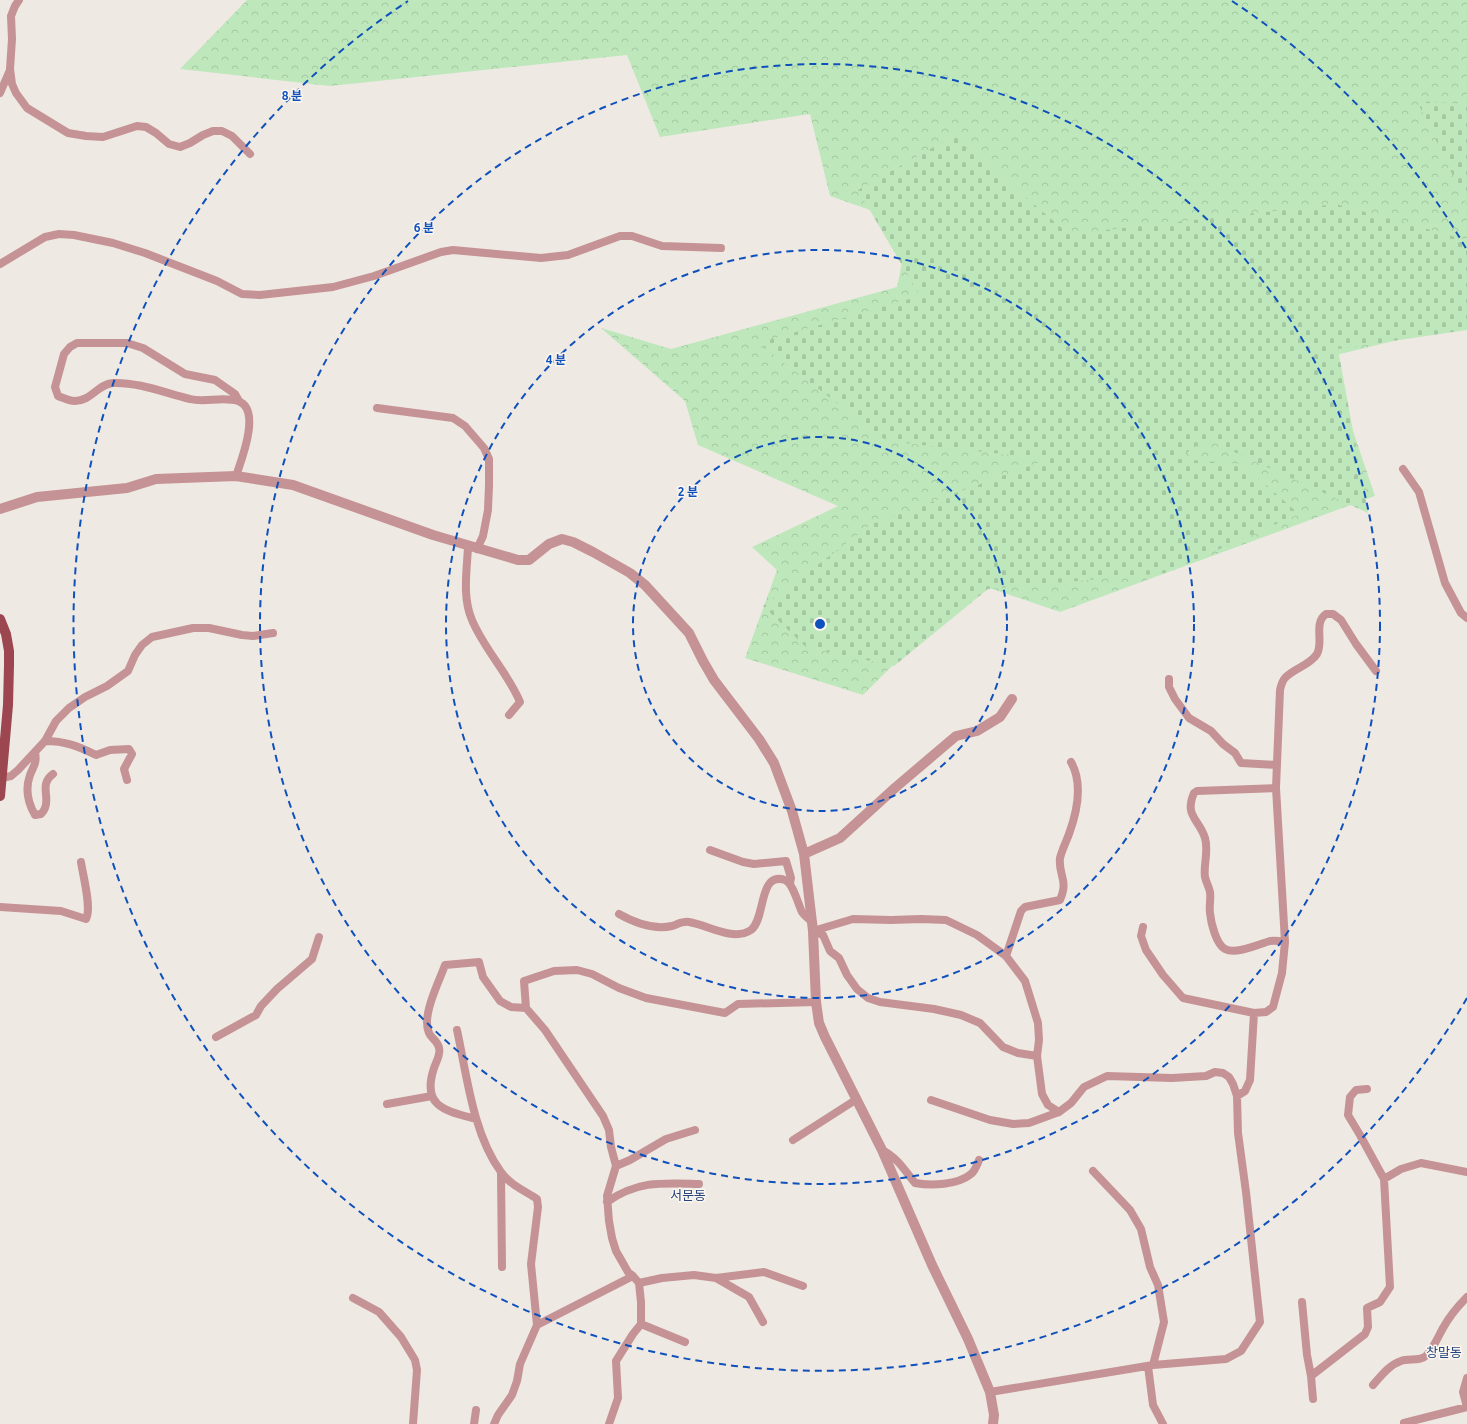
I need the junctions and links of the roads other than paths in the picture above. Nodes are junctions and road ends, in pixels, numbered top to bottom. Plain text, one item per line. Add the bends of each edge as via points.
1 (19, 0) edge
2 (10, 69) junction
3 (0, 93) edge
4 (250, 154) dead end
5 (721, 248) dead end
6 (0, 264) edge
7 (239, 401) junction
8 (377, 408) dead end
9 (1403, 469) dead end
10 (236, 476) junction
11 (0, 509) edge
12 (472, 548) junction
13 (1467, 618) edge
14 (0, 619) edge
15 (273, 633) dead end
16 (1376, 671) dead end
17 (1169, 679) dead end
18 (1012, 699) dead end
19 (509, 715) dead end
20 (45, 741) junction
21 (35, 752) junction
22 (1071, 762) dead end
23 (1277, 765) junction
24 (54, 774) dead end
25 (2, 778) junction
26 (127, 780) dead end
27 (1276, 788) junction
28 (0, 796) edge
29 (710, 850) dead end
30 (804, 854) junction
31 (81, 862) dead end
32 (790, 883) junction
33 (0, 907) edge
34 (619, 914) dead end
35 (813, 927) junction
36 (1143, 927) dead end
37 (319, 937) dead end
38 (1285, 942) junction
39 (1006, 956) junction
40 (816, 1002) junction
41 (526, 1008) junction
42 (1254, 1013) junction
43 (457, 1030) dead end
44 (216, 1037) dead end
45 (1037, 1056) junction
46 (1367, 1089) dead end
47 (432, 1096) junction
48 (1237, 1096) junction
49 (857, 1099) junction
50 (931, 1100) dead end
51 (387, 1104) dead end
52 (1059, 1112) junction
53 (476, 1119) junction
54 (695, 1130) dead end
55 (793, 1140) dead end
56 (882, 1150) junction
57 (979, 1160) dead end
58 (616, 1166) junction
59 (1093, 1171) dead end
60 (1467, 1172) edge
61 (501, 1173) junction
62 (1384, 1179) junction
63 (699, 1184) dead end
64 (608, 1202) junction
65 (502, 1267) dead end
66 (633, 1276) junction
67 (716, 1278) junction
68 (639, 1283) junction
69 (803, 1286) dead end
70 (1467, 1297) edge
71 (353, 1298) dead end
72 (1302, 1302) dead end
73 (763, 1322) dead end
74 (641, 1324) junction
75 (537, 1325) junction
76 (685, 1342) dead end
77 (1151, 1365) junction
78 (1311, 1376) junction
79 (1467, 1378) edge
80 (1373, 1385) dead end
81 (990, 1392) junction
82 (1313, 1399) dead end
83 (1467, 1407) edge
84 (476, 1410) dead end
85 (1404, 1423) dead end
86 (413, 1424) edge
87 (474, 1424) edge
88 (494, 1424) edge
89 (609, 1424) edge
90 (993, 1424) edge
91 (1163, 1424) edge

1 - 2 street via 11,16
2 - 3 street
2 - 4 street via 12,84 26,108 68,133 102,137 137,126 146,127 169,144 180,147 213,131 222,131 232,136
5 - 6 street via 662,246 632,236 620,236 568,255 541,258 453,250 333,287 260,295 242,294 217,281 144,253 74,235 59,234 45,237
7 - 7 street via 196,401 149,388 111,383 101,387 88,398 75,401 58,396 55,387 64,354 73,345 127,344 143,348 185,374 215,380 235,394
7 - 10 street via 246,408 250,429
8 - 12 street via 453,418 465,426 484,448 489,459 488,510 484,536
9 - 13 street via 1419,492 1445,583 1461,613
10 - 11 street via 156,479 127,488 38,497
10 - 12 street via 293,485
12 - 19 street via 466,597 471,619 520,702
12 - 30 street via 518,560 529,560 549,544 562,539 593,552 630,573 645,585 689,633 714,680 774,763 792,810
14 - 25 main road via 9,651
15 - 20 street via 247,636 209,628 192,628 152,637 142,645 128,671 69,708 56,722
16 - 23 street via 1341,620 1333,614 1322,616 1319,624 1318,652 1309,663 1284,679 1280,690
17 - 23 street via 1169,687 1185,714 1210,731 1235,753 1242,763
18 - 30 street via 1000,717 977,731 956,736 840,838
20 - 21 street
20 - 26 street via 60,741 96,755 110,750 129,749 132,754 124,769
21 - 24 street via 36,760 30,775 28,800 35,815 41,814 46,807 46,783
21 - 25 street via 11,776
22 - 39 street via 1076,771 1078,784 1075,816 1060,858 1064,891 1060,900 1025,907 1021,911
23 - 27 street
25 - 28 main road
27 - 38 street
27 - 38 street via 1197,791 1194,793 1191,813 1205,839 1205,876 1210,890 1210,912 1216,938 1224,949 1230,951 1272,941
29 - 32 street via 754,864 786,861
30 - 35 street
31 - 33 street via 87,899 86,919 60,911
32 - 34 street via 784,880 773,881 768,885 755,927 744,933 725,933 688,921 665,927 643,925
32 - 35 street via 802,911
35 - 39 street via 853,919 946,920 977,935
35 - 40 street
35 - 45 street via 823,935 830,951 839,958 853,985 868,998 962,1015 980,1023 1003,1047
36 - 42 street via 1141,936 1146,950 1183,998
37 - 44 street via 312,959 277,989 256,1015
38 - 42 street via 1282,973 1273,1007 1266,1012
39 - 45 street via 1025,981 1038,1024
40 - 41 street via 738,1004 725,1013 646,998 577,970 554,971 524,981
40 - 49 street via 825,1037
41 - 47 street via 511,1007 500,1001 483,977 479,962 445,965 426,1022 429,1033 440,1048 430,1086
41 - 58 street via 545,1030 603,1116 609,1130
42 - 48 street via 1250,1080 1244,1091
43 - 53 street
45 - 52 street via 1042,1094 1048,1105
46 - 62 street via 1356,1090 1350,1097 1348,1115
47 - 51 street
47 - 53 street via 440,1106 451,1113
48 - 52 street via 1233,1084 1223,1073 1172,1078 1108,1076 1084,1087 1071,1103
48 - 77 street via 1238,1133 1260,1322 1241,1351 1226,1358
49 - 55 street
49 - 56 street
50 - 52 street via 990,1120 1013,1124 1029,1123
53 - 61 street via 481,1136
54 - 58 street via 666,1139
56 - 57 street via 898,1161 915,1183 922,1185 937,1185 959,1180 971,1174
56 - 81 street
58 - 64 street
59 - 77 street via 1130,1210 1141,1229 1150,1267 1158,1286 1164,1322
60 - 62 street via 1422,1163 1401,1169
61 - 65 street
61 - 75 street via 537,1200 531,1264
62 - 78 street via 1390,1288 1380,1302 1367,1308 1368,1327 1364,1334
63 - 64 street via 660,1183 640,1186 627,1190
64 - 66 street via 609,1221 616,1251
66 - 68 street
66 - 75 street
67 - 68 street via 694,1275
67 - 69 street via 764,1272
67 - 73 street via 749,1297
68 - 74 street via 642,1302
70 - 80 street via 1444,1326 1426,1356 1394,1364
71 - 86 street via 379,1312 401,1336 415,1360 417,1370
72 - 78 street
74 - 76 street
74 - 89 street via 616,1361 618,1398
75 - 88 street via 520,1364 512,1395
77 - 81 street
77 - 91 street via 1153,1405
78 - 82 street
79 - 83 street via 1463,1392
81 - 90 street
83 - 85 street
84 - 87 street

